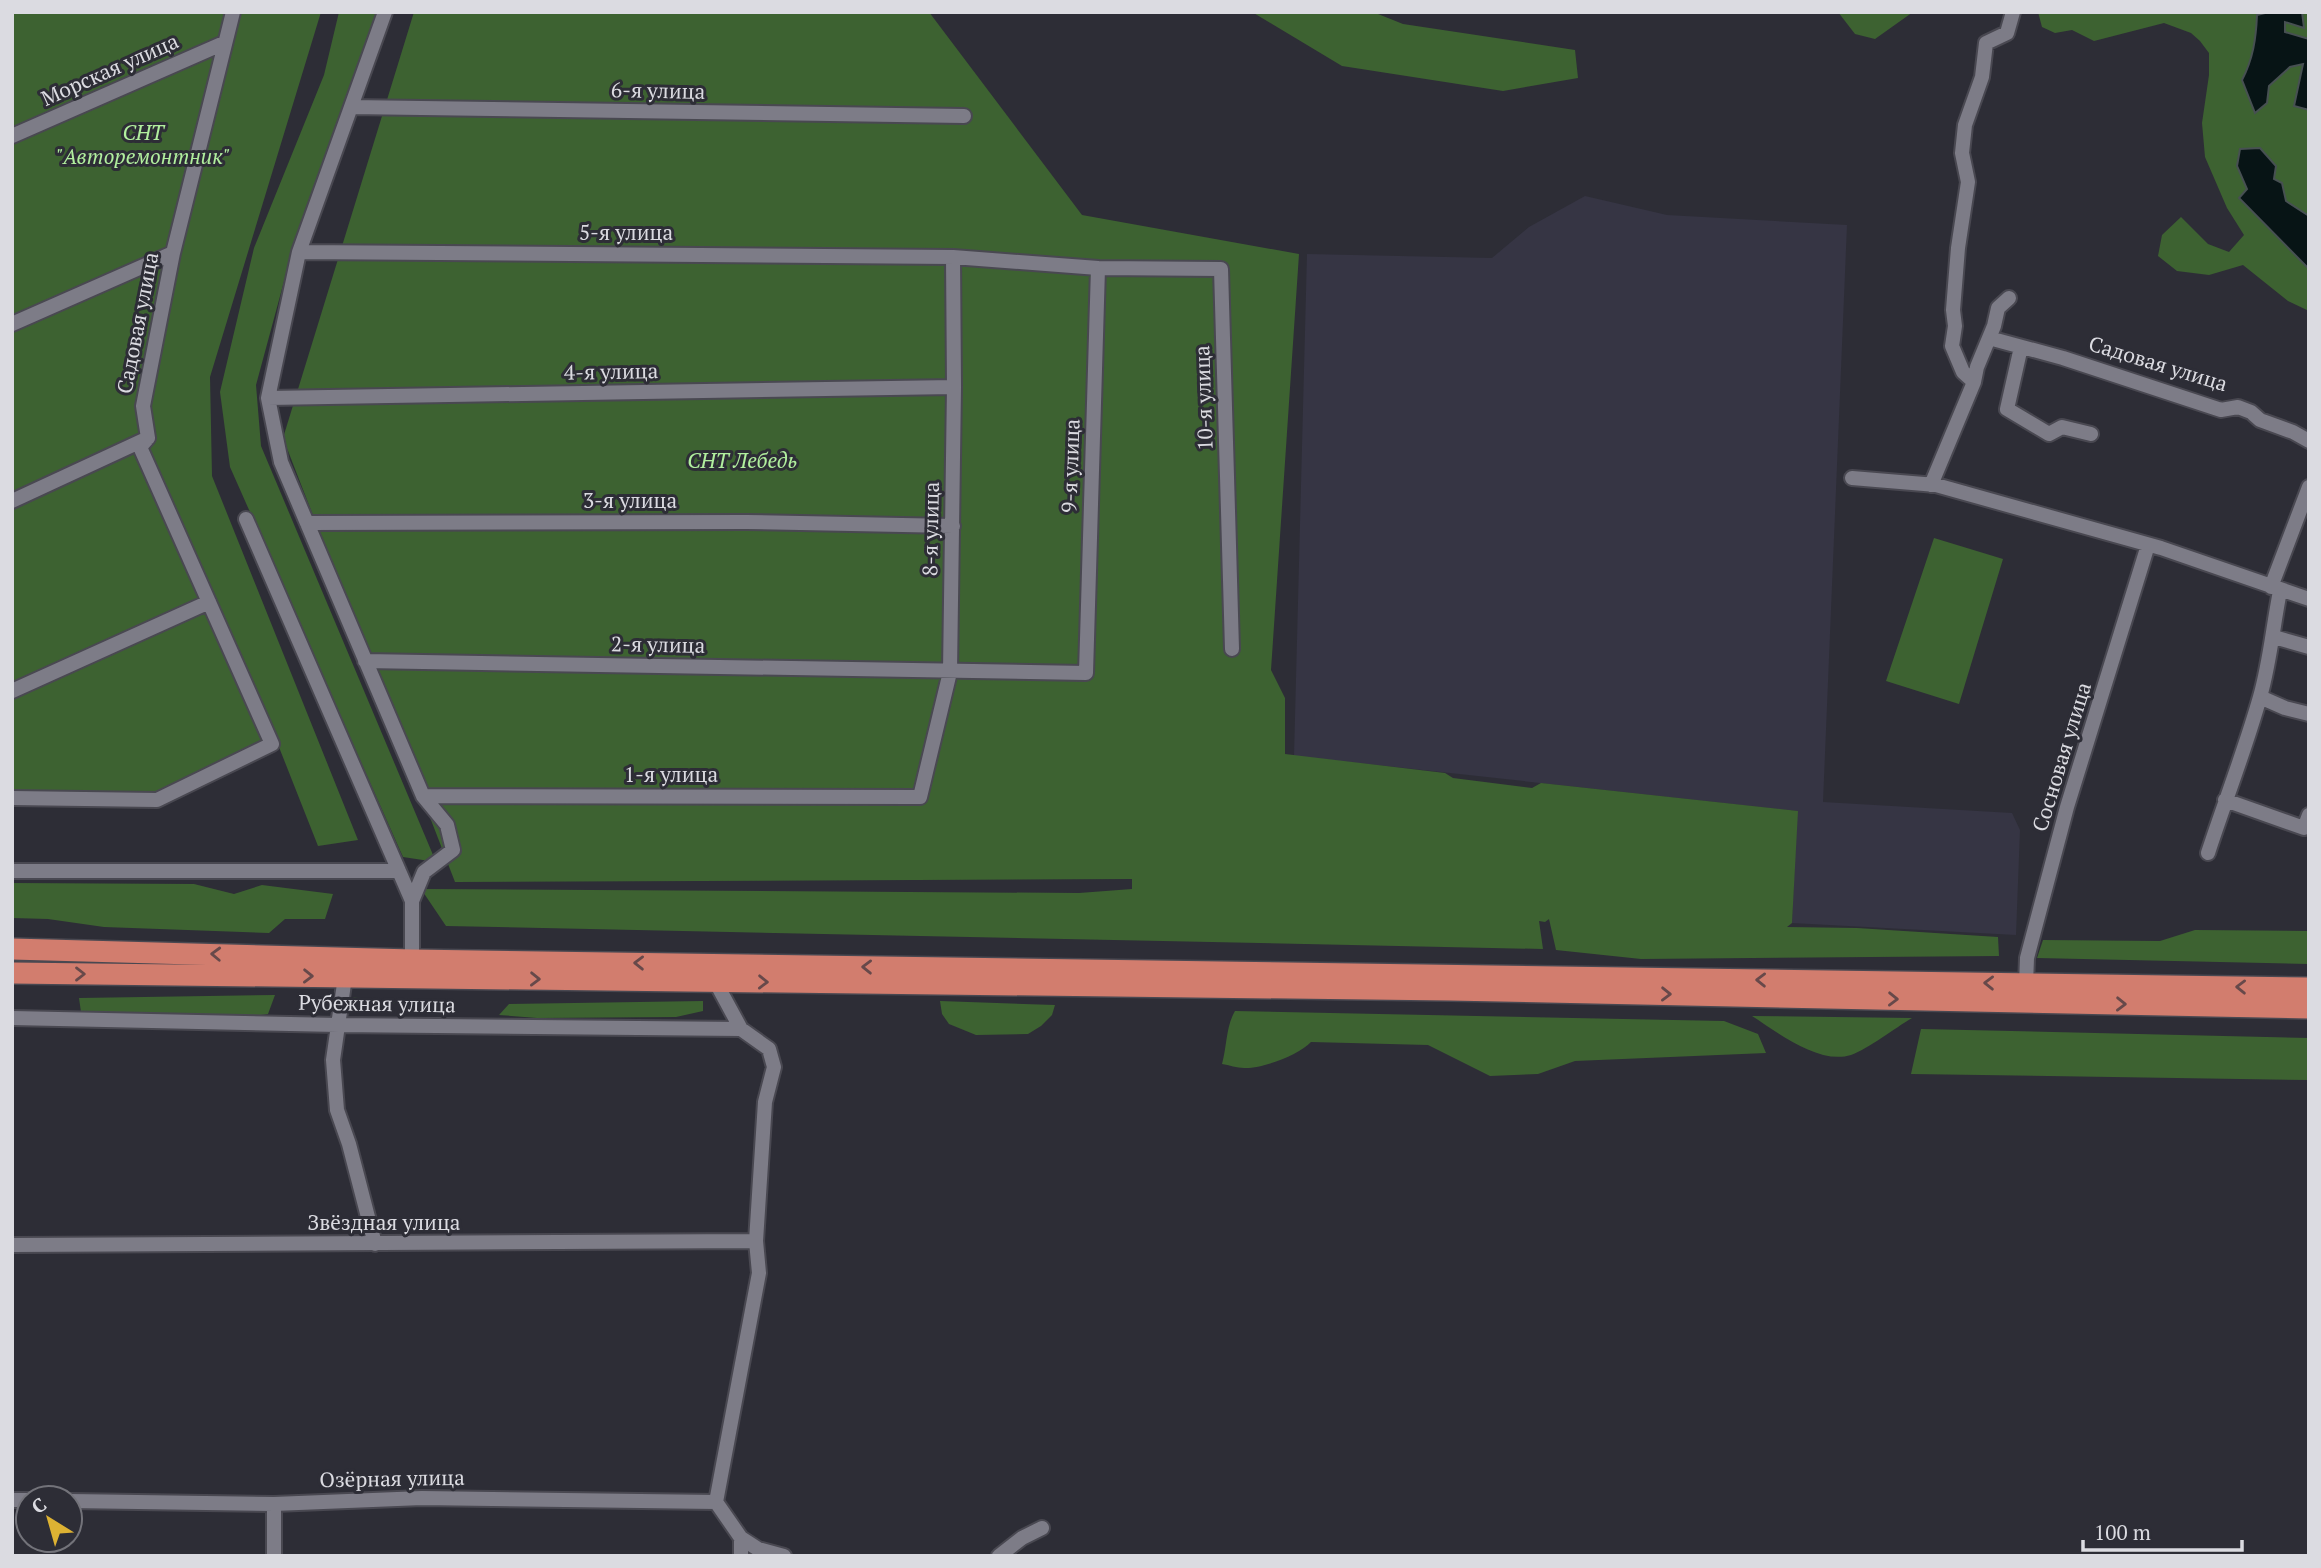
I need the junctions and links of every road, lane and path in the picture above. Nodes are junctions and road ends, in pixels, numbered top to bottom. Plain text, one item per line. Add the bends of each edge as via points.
1 (233, 12) edge
2 (385, 12) edge
3 (2013, 12) edge
4 (224, 43) junction
5 (351, 107) junction
6 (964, 116) dead end
7 (12, 136) edge
8 (299, 252) junction
9 (173, 253) junction
10 (953, 257) junction
11 (1098, 268) junction
12 (2009, 298) dead end
13 (12, 324) edge
14 (1989, 338) junction
15 (2021, 347) junction
16 (1974, 382) junction
17 (954, 387) junction
18 (268, 398) junction
19 (2091, 435) dead end
20 (148, 438) junction
21 (2309, 441) edge
22 (1852, 478) dead end
23 (1931, 485) junction
24 (2309, 487) edge
25 (12, 501) edge
26 (246, 519) dead end
27 (307, 523) junction
28 (953, 526) junction
29 (2148, 545) junction
30 (2275, 589) junction
31 (2309, 599) edge
32 (209, 603) junction
33 (2274, 637) junction
34 (2309, 647) edge
35 (1232, 649) dead end
36 (365, 661) junction
37 (950, 671) junction
38 (12, 691) edge
39 (2260, 697) junction
40 (2309, 714) edge
41 (423, 796) junction
42 (920, 797) joint
43 (12, 798) edge
44 (2225, 800) junction
45 (2309, 815) edge
46 (2207, 853) dead end
47 (12, 871) edge
48 (399, 871) junction
49 (412, 901) junction
50 (12, 949) edge
51 (412, 960) junction
52 (1051, 970) junction
53 (1275, 972) junction
54 (12, 973) edge
55 (345, 977) junction
56 (715, 981) junction
57 (921, 984) junction
58 (2026, 984) junction
59 (1146, 986) junction
60 (2309, 988) edge
61 (2309, 1008) edge
62 (12, 1018) edge
63 (338, 1025) junction
64 (741, 1029) junction
65 (755, 1241) junction
66 (374, 1244) junction
67 (12, 1245) edge
68 (84, 1501) edge
69 (716, 1502) junction
70 (274, 1504) junction
71 (1042, 1528) dead end
72 (741, 1538) junction
73 (274, 1556) edge
74 (741, 1556) edge
75 (784, 1556) edge
76 (999, 1556) edge

1 - 4 street, Садовая улица
2 - 5 street
3 - 16 street via 2007,33 1986,43 1962,153 1968,182 1958,248 1952,346 1963,372
4 - 7 street, Морская улица
4 - 9 street, Садовая улица
5 - 6 street, 6-я улица
5 - 8 street
8 - 10 street, 5-я улица
8 - 18 street
9 - 13 street
9 - 20 street, Садовая улица via 143,407
10 - 11 street
10 - 17 street, 8-я улица
11 - 35 street, 10-я улица via 1221,269
11 - 37 street, 9-я улица via 1087,673
12 - 14 street via 1998,307
14 - 15 street, Садовая улица
14 - 16 street
15 - 19 street via 2007,409 2049,434 2062,426
15 - 21 street, Садовая улица via 2221,410 2238,407
16 - 23 street
17 - 18 street, 4-я улица
17 - 28 street, 8-я улица
18 - 27 street via 281,462
20 - 25 street
20 - 32 street, Садовая улица via 140,447
22 - 23 street
23 - 29 street
24 - 30 street
26 - 48 street
27 - 28 street, 3-я улица
27 - 36 street
28 - 37 street, 8-я улица
29 - 30 street
29 - 58 street, Сосновая улица via 2067,807 2027,958
30 - 31 street
30 - 33 street
32 - 38 street
32 - 43 street, Садовая улица via 272,744 157,800
33 - 34 street
33 - 39 street
36 - 37 street, 2-я улица
36 - 41 street
37 - 42 street, 8-я улица
39 - 40 street
39 - 44 street
41 - 42 street, 1-я улица
41 - 49 street via 447,825 453,850 424,872
44 - 45 street via 2304,828
44 - 46 street
47 - 48 street
48 - 49 street
49 - 51 street
51 -> 50 highway
52 -> 51 highway
52 - 53 highway
52 - 57 highway via 1023,974 926,972 917,976
58 -> 53 highway
53 - 59 highway via 1275,978 1168,979
54 -> 55 highway
55 -> 56 highway
55 - 63 street
56 -> 57 highway
56 - 64 street
57 - 59 highway
60 -> 58 highway
59 -> 61 highway
62 - 63 street, Рубежная улица
63 - 64 street, Рубежная улица
63 - 66 street via 333,1060 337,1110
64 - 65 street via 769,1049 774,1067 765,1102
65 - 66 street, Звёздная улица
65 - 69 street via 759,1273
66 - 67 street, Звёздная улица
68 - 70 street, Озёрная улица
69 - 70 street, Озёрная улица via 422,1498
69 - 72 street
70 - 73 street
71 - 76 street
72 - 74 street
72 - 75 street via 758,1549

